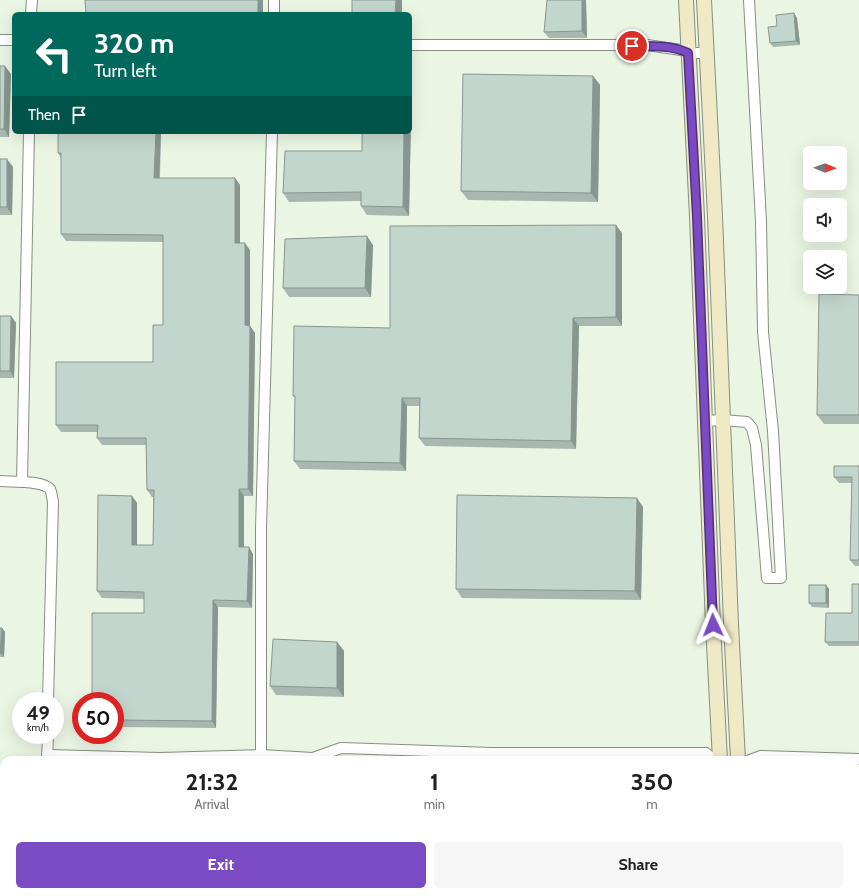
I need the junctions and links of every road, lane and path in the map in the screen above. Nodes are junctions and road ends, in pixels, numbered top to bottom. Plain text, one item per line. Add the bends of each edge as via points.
1 (32, 0) edge
2 (274, 0) edge
3 (686, 0) edge
4 (704, 0) edge
5 (749, 0) edge
6 (31, 12) edge
7 (274, 12) edge
8 (0, 40) edge
9 (12, 40) edge
10 (412, 45) edge
11 (688, 53) junction
12 (706, 53) junction
13 (29, 134) edge
14 (272, 134) edge
15 (705, 420) junction
16 (723, 420) junction
17 (0, 481) edge
18 (22, 482) junction
19 (48, 692) edge
20 (48, 744) edge
21 (261, 755) junction
22 (47, 756) edge
23 (236, 756) edge
24 (274, 756) edge
25 (321, 756) edge
26 (475, 756) edge
27 (546, 756) edge
28 (709, 756) edge
29 (720, 756) edge
30 (738, 756) edge

1 - 6 street
2 - 7 street
3 - 11 main road
4 - 12 main road
5 - 16 street via 760,198 763,332 773,431 781,578 767,578 756,445 752,428 747,422
8 - 9 street
10 - 11 street via 647,46
11 - 12 street
11 - 15 main road
12 - 16 main road
13 - 18 street
14 - 21 street via 261,530
15 - 16 street
15 - 29 main road
16 - 30 main road
17 - 18 street
18 - 19 street via 35,483 50,489 53,502
20 - 22 street
21 - 23 street
21 - 24 street
25 - 26 street via 341,748
27 - 28 street via 706,753

